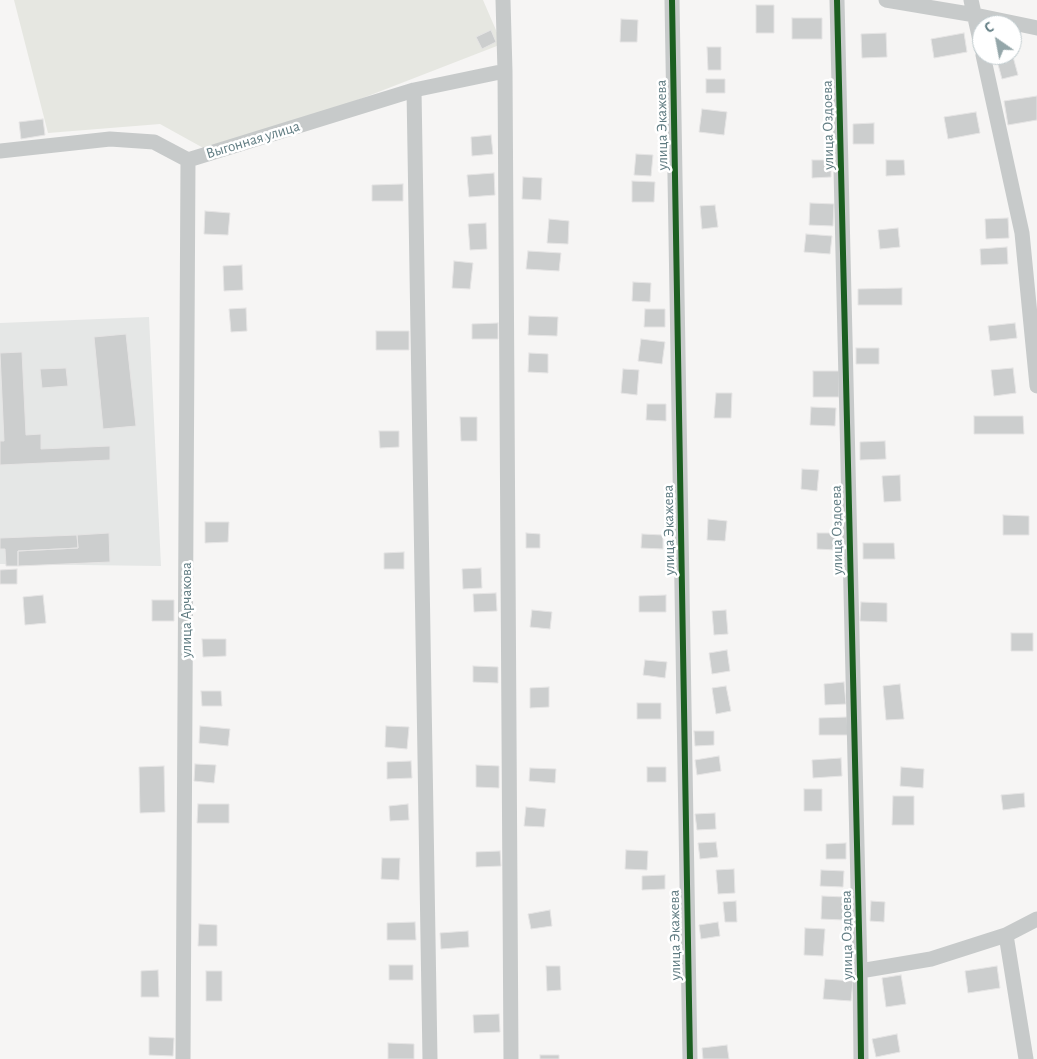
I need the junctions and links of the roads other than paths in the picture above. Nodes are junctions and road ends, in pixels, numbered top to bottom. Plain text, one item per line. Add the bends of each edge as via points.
1 (503, 0) edge
2 (672, 0) edge
3 (837, 0) edge
4 (886, 0) edge
5 (971, 0) edge
6 (975, 15) joint
7 (1022, 25) edge
8 (1037, 28) edge
9 (985, 65) edge
10 (505, 71) junction
11 (414, 90) junction
12 (0, 150) edge
13 (188, 160) junction
14 (1037, 386) edge
15 (1037, 918) edge
16 (1006, 935) junction
17 (860, 971) junction
18 (184, 1059) edge
19 (430, 1059) edge
20 (511, 1059) edge
21 (690, 1059) edge
22 (861, 1059) edge
23 (1026, 1059) edge

1 - 10 street
2 - 21 street, улица Экажева
3 - 17 street, улица Оздоева
4 - 6 street
5 - 6 street
7 - 8 street
9 - 14 street via 1022,233
10 - 11 street, Выгонная улица
10 - 20 street
11 - 13 street, Выгонная улица
11 - 19 street
12 - 13 street, Выгонная улица via 110,139 154,142
13 - 18 street, улица Арчакова
15 - 16 street
16 - 17 street via 931,959
16 - 23 street
17 - 22 street, улица Оздоева

